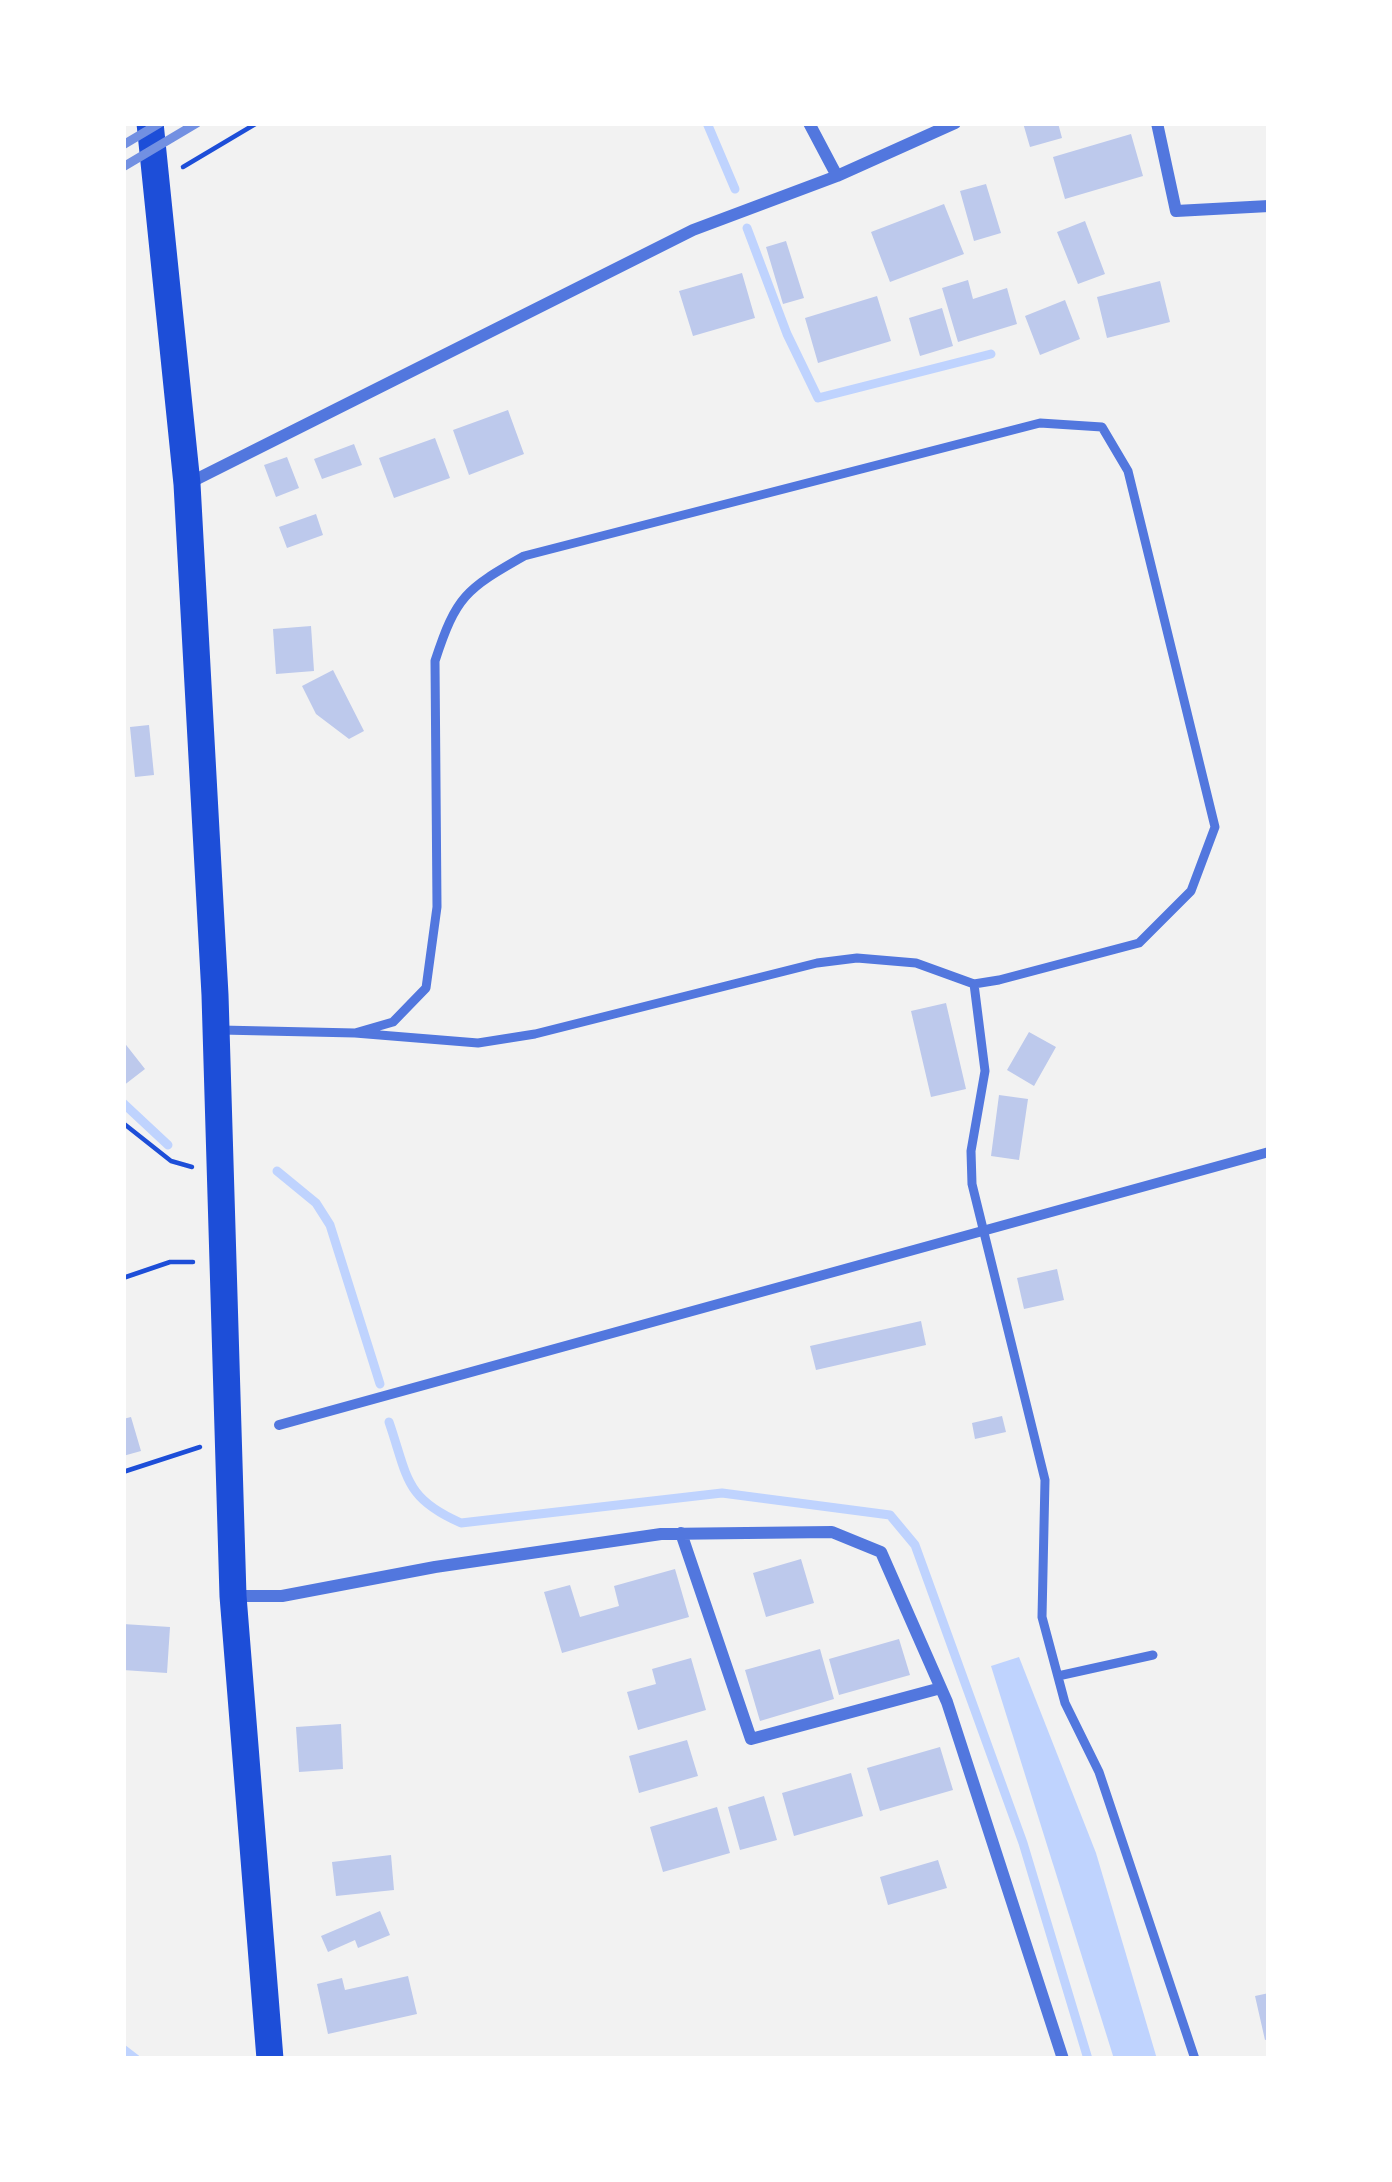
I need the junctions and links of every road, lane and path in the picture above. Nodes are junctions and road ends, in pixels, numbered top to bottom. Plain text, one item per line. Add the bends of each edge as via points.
1 (150, 123) edge
2 (257, 123) edge
3 (809, 123) edge
4 (955, 123) edge
5 (1157, 123) edge
6 (837, 176) junction
7 (156, 179) junction
8 (1269, 206) edge
9 (187, 484) junction
10 (974, 984) junction
11 (215, 1030) junction
12 (355, 1033) junction
13 (123, 1123) edge
14 (1269, 1152) edge
15 (220, 1176) junction
16 (983, 1231) junction
17 (223, 1263) junction
18 (123, 1278) edge
19 (279, 1425) dead end
20 (229, 1439) junction
21 (123, 1472) edge
22 (681, 1533) junction
23 (233, 1596) junction
24 (1153, 1655) dead end
25 (1058, 1676) junction
26 (941, 1688) junction
27 (270, 2059) edge
28 (1063, 2059) edge
29 (1195, 2059) edge

1 - 7 highway
2 - 7 path
3 - 6 street
4 - 6 street
5 - 8 street via 1176,211
6 - 9 street via 692,230
7 - 9 highway
9 - 11 highway
10 - 12 lane via 916,963 857,958 478,1043
10 - 12 lane via 1138,943 1191,891 1215,826 1128,471 1102,427 1040,423 524,556 472,586 435,661 438,868 426,988 393,1022
10 - 16 lane via 985,1070 972,1184
11 - 12 lane
11 - 15 highway
13 - 15 path via 171,1161
14 - 16 street
15 - 17 highway
16 - 19 street
16 - 25 lane via 1046,1480 1042,1616
17 - 18 path via 170,1262
17 - 20 highway
20 - 21 path
20 - 23 highway
22 - 23 street via 282,1596
22 - 26 street via 832,1532 881,1552
22 - 26 street via 751,1739
23 - 27 highway
24 - 25 lane
25 - 29 lane via 1099,1772
26 - 28 street

